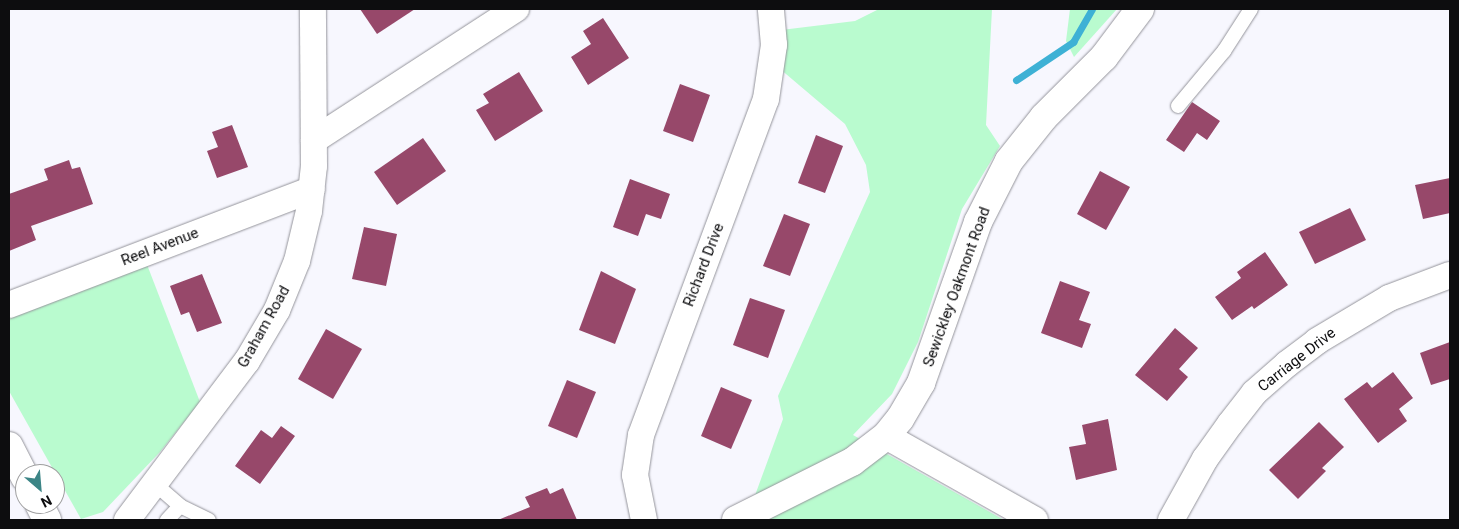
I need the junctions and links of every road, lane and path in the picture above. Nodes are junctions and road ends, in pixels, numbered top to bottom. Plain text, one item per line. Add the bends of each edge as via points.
1 (313, 9) edge
2 (516, 9) edge
3 (771, 9) edge
4 (1140, 9) edge
5 (1251, 9) edge
6 (1178, 106) dead end
7 (314, 140) junction
8 (312, 189) junction
9 (1450, 275) edge
10 (9, 305) edge
11 (886, 436) junction
12 (9, 446) edge
13 (18, 464) edge
14 (155, 484) junction
15 (180, 506) junction
16 (126, 520) edge
17 (166, 520) edge
18 (209, 520) edge
19 (644, 520) edge
20 (736, 520) edge
21 (1035, 520) edge
22 (1171, 520) edge

1 - 7 street, Graham Road
2 - 7 street
3 - 19 street, Richard Drive via 774,45 766,99 641,435 635,475
4 - 11 main road, Sewickley Oakmont Road via 1104,57 1044,117 1009,161 978,222 921,383
5 - 6 lane via 1224,51
7 - 8 street, Graham Road
8 - 10 street, Reel Avenue
8 - 14 street, Graham Road via 297,261 277,310 247,361
9 - 22 street, Carriage Drive via 1390,298 1317,341 1287,364 1254,393 1230,424 1204,459
11 - 20 main road, Sewickley Oakmont Road via 831,475
11 - 21 street
12 - 13 main road
14 - 15 lane
14 - 16 street, Graham Road
15 - 17 lane
15 - 18 lane

